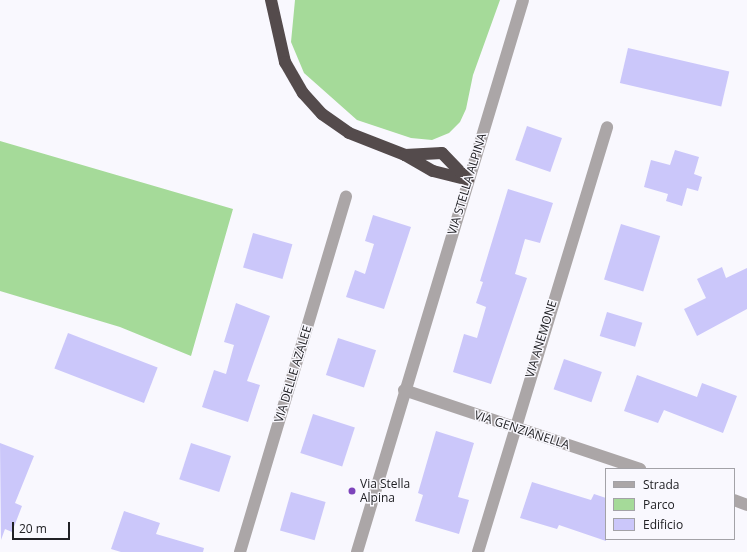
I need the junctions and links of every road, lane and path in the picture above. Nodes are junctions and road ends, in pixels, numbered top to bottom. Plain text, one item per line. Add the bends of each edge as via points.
1 (271, 0) edge
2 (280, 0) edge
3 (523, 0) edge
4 (275, 24) junction
5 (607, 127) dead end
6 (405, 156) junction
7 (468, 180) junction
8 (346, 196) dead end
9 (404, 390) junction
10 (514, 427) junction
11 (637, 468) edge
12 (735, 500) edge
13 (747, 505) edge
14 (240, 552) edge
15 (357, 552) edge
16 (478, 552) edge

1 - 4 highway
2 - 4 highway
3 - 7 street, VIA STELLA ALPINA
4 - 6 highway via 289,70 314,106 349,133
5 - 10 street, VIA ANEMONE
6 - 7 highway via 433,171
6 - 7 highway via 442,153
7 - 9 street, VIA STELLA ALPINA
8 - 14 street, VIA DELLE AZALEE
9 - 10 street, VIA GENZIANELLA
9 - 15 street, VIA STELLA ALPINA
10 - 11 street, VIA GENZIANELLA
10 - 16 street, VIA ANEMONE
12 - 13 street

